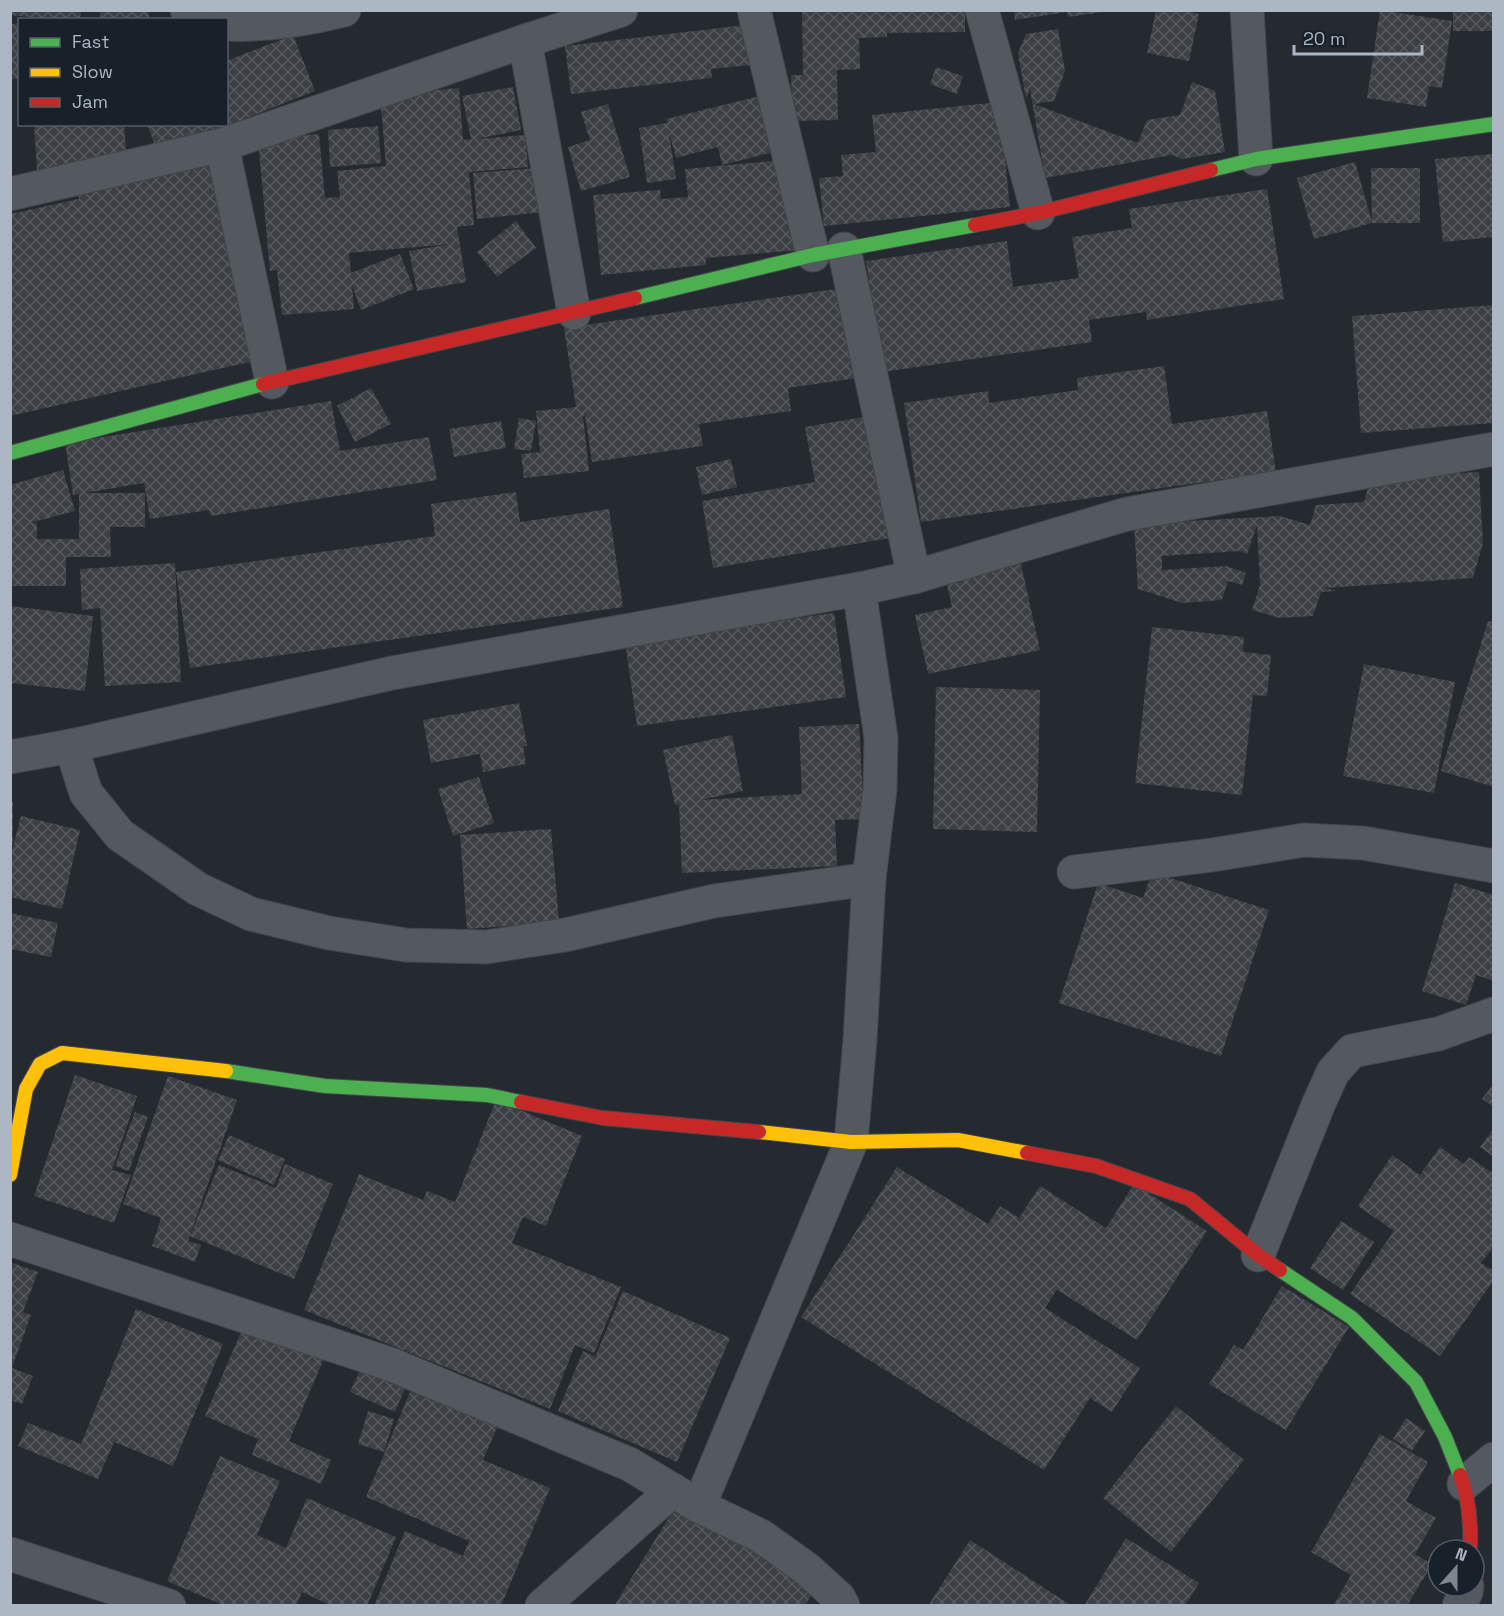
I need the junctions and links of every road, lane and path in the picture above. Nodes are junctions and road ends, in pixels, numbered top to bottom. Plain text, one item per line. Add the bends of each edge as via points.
1 (187, 10) edge
2 (344, 10) edge
3 (621, 10) edge
4 (754, 10) edge
5 (982, 10) edge
6 (1247, 10) edge
7 (201, 18) edge
8 (228, 24) edge
9 (525, 41) junction
10 (1494, 124) edge
11 (222, 145) junction
12 (1256, 159) junction
13 (10, 194) edge
14 (1038, 213) junction
15 (829, 252) junction
16 (574, 313) junction
17 (272, 382) junction
18 (1494, 449) edge
19 (10, 453) edge
20 (914, 577) junction
21 (859, 589) junction
22 (71, 746) junction
23 (10, 757) edge
24 (1494, 866) edge
25 (1074, 872) dead end
26 (869, 879) junction
27 (1494, 1014) edge
28 (851, 1142) junction
29 (10, 1174) edge
30 (10, 1239) edge
31 (1258, 1255) junction
32 (1494, 1459) edge
33 (1464, 1484) junction
34 (686, 1498) junction
35 (1471, 1538) edge
36 (10, 1554) edge
37 (169, 1605) edge
38 (542, 1605) edge
39 (843, 1605) edge

1 - 7 street
2 - 8 street
3 - 9 street
4 - 15 street
5 - 14 street
6 - 12 street
9 - 11 street
9 - 16 street
10 - 12 street
11 - 13 street
11 - 17 street
12 - 14 street
14 - 15 street
15 - 16 street
15 - 20 street
16 - 17 street
17 - 19 street
18 - 20 street via 1127,514
20 - 21 street
21 - 22 street via 392,673
21 - 26 street via 881,738 880,789
22 - 23 street
22 - 26 street via 86,793 120,835 198,889 251,914 328,933 406,945 486,947 566,935 714,901
24 - 25 street via 1363,843 1304,840
26 - 28 street
27 - 31 street via 1438,1034 1352,1051 1333,1072 1318,1102
28 - 29 street via 603,1118 487,1095 325,1086 62,1053 40,1065 26,1089
28 - 31 street via 958,1140 1096,1166 1190,1199
28 - 34 street
30 - 34 street via 390,1364 629,1464
31 - 33 street via 1352,1318 1416,1382
32 - 33 street
33 - 35 street
34 - 38 street
34 - 39 street via 761,1536 807,1569
36 - 37 street

